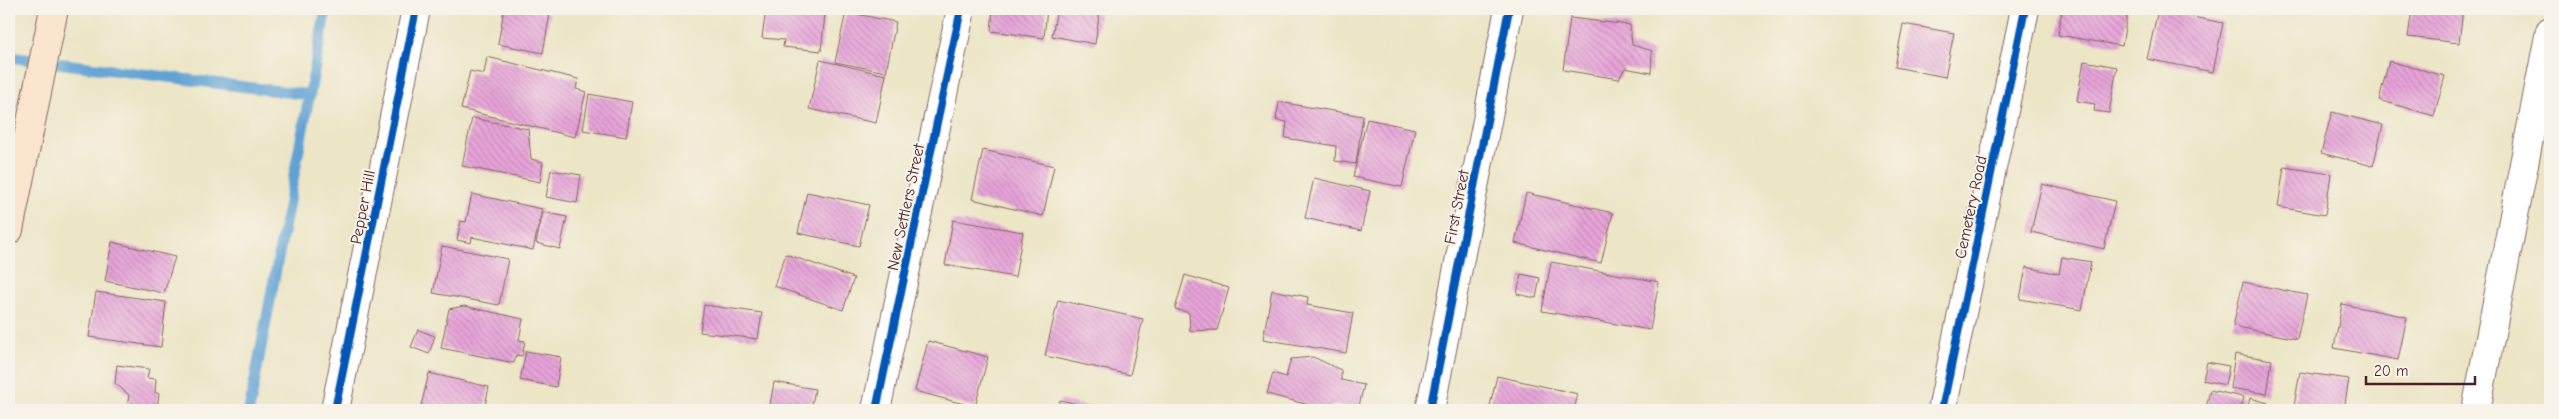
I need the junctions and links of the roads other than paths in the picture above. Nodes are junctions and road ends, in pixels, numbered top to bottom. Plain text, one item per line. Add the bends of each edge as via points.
1 (54, 9) edge
2 (416, 9) edge
3 (960, 9) edge
4 (1509, 9) edge
5 (2025, 9) edge
6 (2550, 31) edge
7 (9, 230) edge
8 (335, 410) edge
9 (876, 410) edge
10 (1430, 410) edge
11 (1942, 410) edge
12 (2476, 410) edge

1 - 7 main road
2 - 8 street, Pepper Hill
3 - 9 street, New Settlers Street
4 - 10 street, First Street
5 - 11 street, Cemetery Road
6 - 12 street

